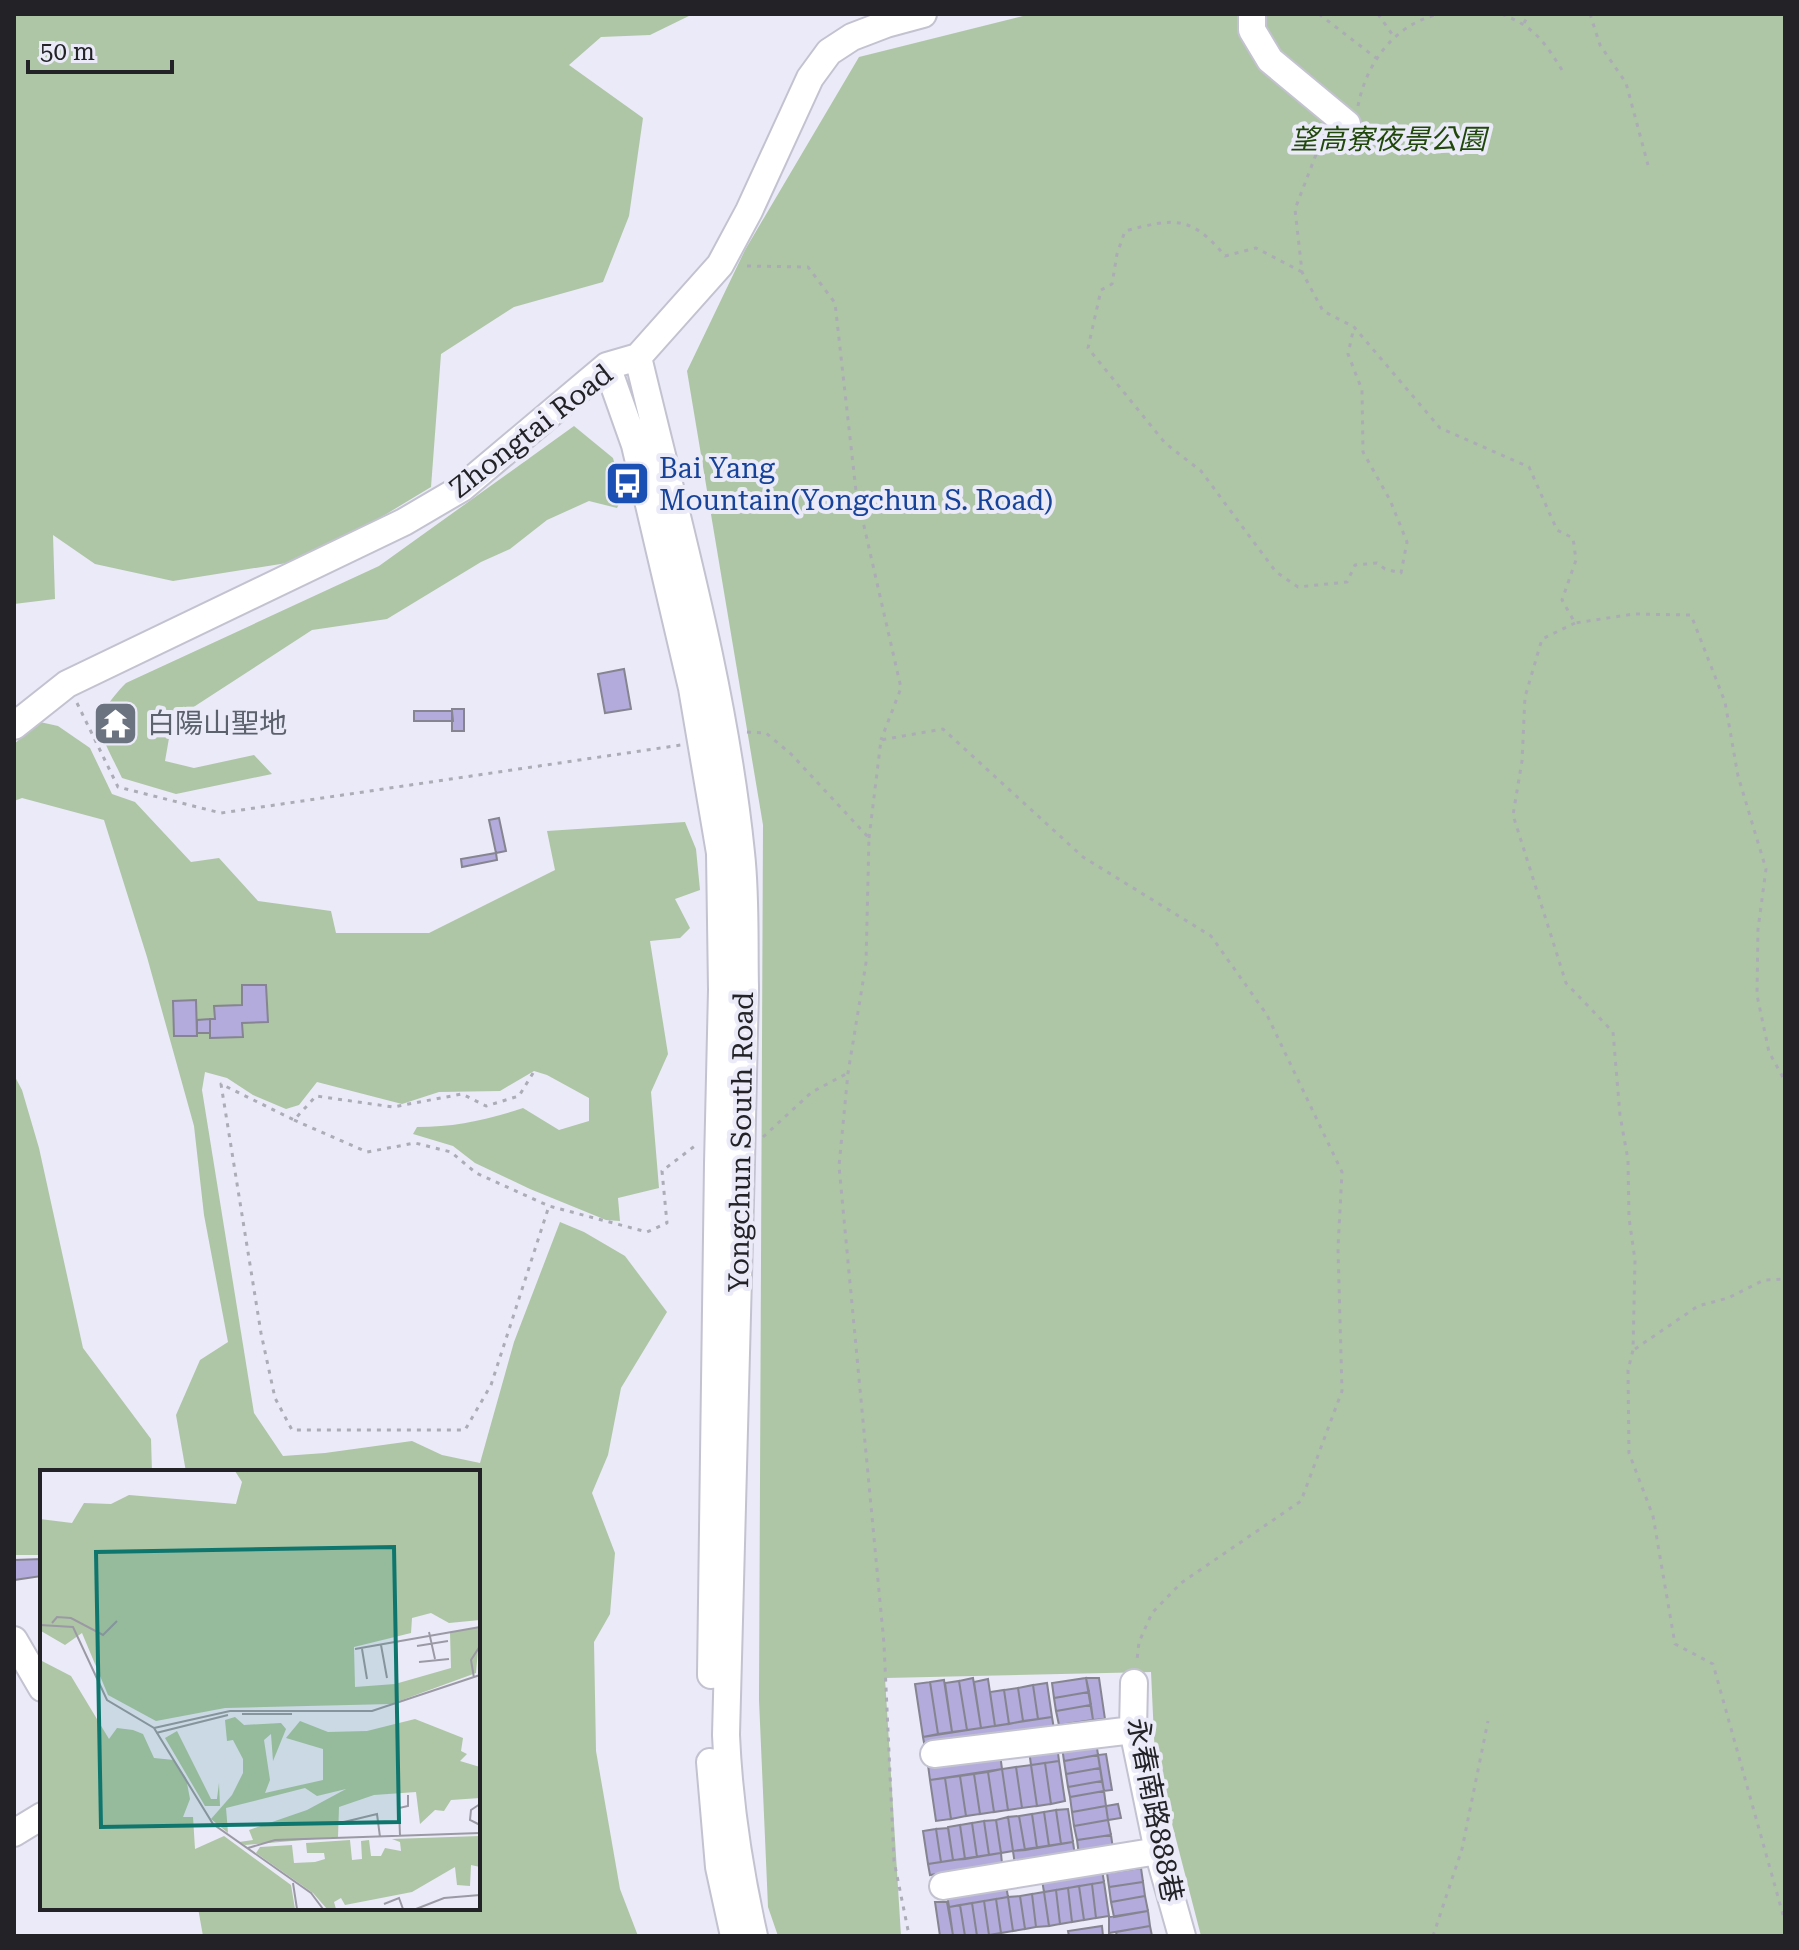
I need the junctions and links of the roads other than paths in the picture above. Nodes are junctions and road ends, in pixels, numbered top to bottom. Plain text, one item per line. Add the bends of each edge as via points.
1 (923, 14) edge
2 (1252, 14) edge
3 (1352, 116) road end
4 (638, 357) junction
5 (607, 366) junction
6 (14, 726) edge
7 (734, 989) junction
8 (14, 1640) edge
9 (1134, 1683) road end
10 (40, 1685) edge
11 (1133, 1730) junction
12 (934, 1754) dead end
13 (719, 1784) junction
14 (40, 1817) edge
15 (14, 1833) edge
16 (1158, 1851) junction
17 (943, 1886) dead end
18 (734, 1936) edge
19 (754, 1936) edge
20 (1182, 1936) edge

1 - 4 street, Zhongtai Road via 852,37 829,52 810,78 720,265
2 - 3 street via 1252,30 1270,60
4 - 5 street, Zhongtai Road
4 - 7 street, Yongchun South Road via 729,760 742,856
5 - 6 street, Zhongtai Road via 462,488 404,522 67,684
5 - 7 street, Yongchun South Road via 635,445 692,688 720,853
7 - 13 street, Yongchun South Road, bridge
8 - 10 street
9 - 11 street, 永春南路888巷
11 - 12 street
11 - 16 street, 永春南路888巷
13 - 18 street, Yongchun South Road via 719,1867
13 - 19 street, Yongchun South Road
14 - 15 street
16 - 17 street
16 - 20 street, 永春南路888巷

